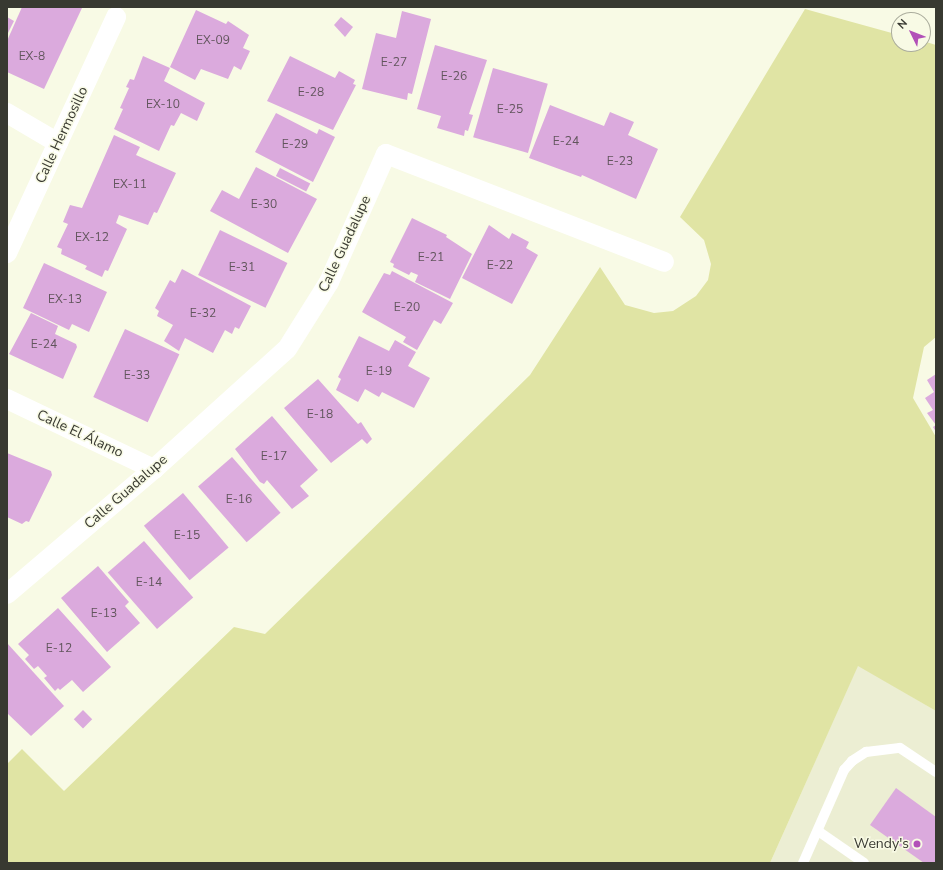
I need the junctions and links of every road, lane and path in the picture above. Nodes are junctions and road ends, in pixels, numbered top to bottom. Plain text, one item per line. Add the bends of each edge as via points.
1 (116, 17) dead end
2 (7, 112) edge
3 (58, 143) junction
4 (7, 253) edge
5 (664, 262) dead end
6 (7, 399) edge
7 (154, 469) junction
8 (7, 594) edge
9 (936, 772) edge
10 (818, 832) junction
11 (803, 863) edge
12 (864, 863) edge

1 - 3 street, Calle Hermosillo
2 - 3 street
3 - 4 street, Calle Hermosillo
5 - 7 street, Calle Guadalupe via 386,154 329,282 286,349
6 - 7 street, Calle El Álamo
7 - 8 street, Calle Guadalupe
9 - 10 lane via 900,748 866,752 844,770
10 - 11 lane
10 - 12 lane

